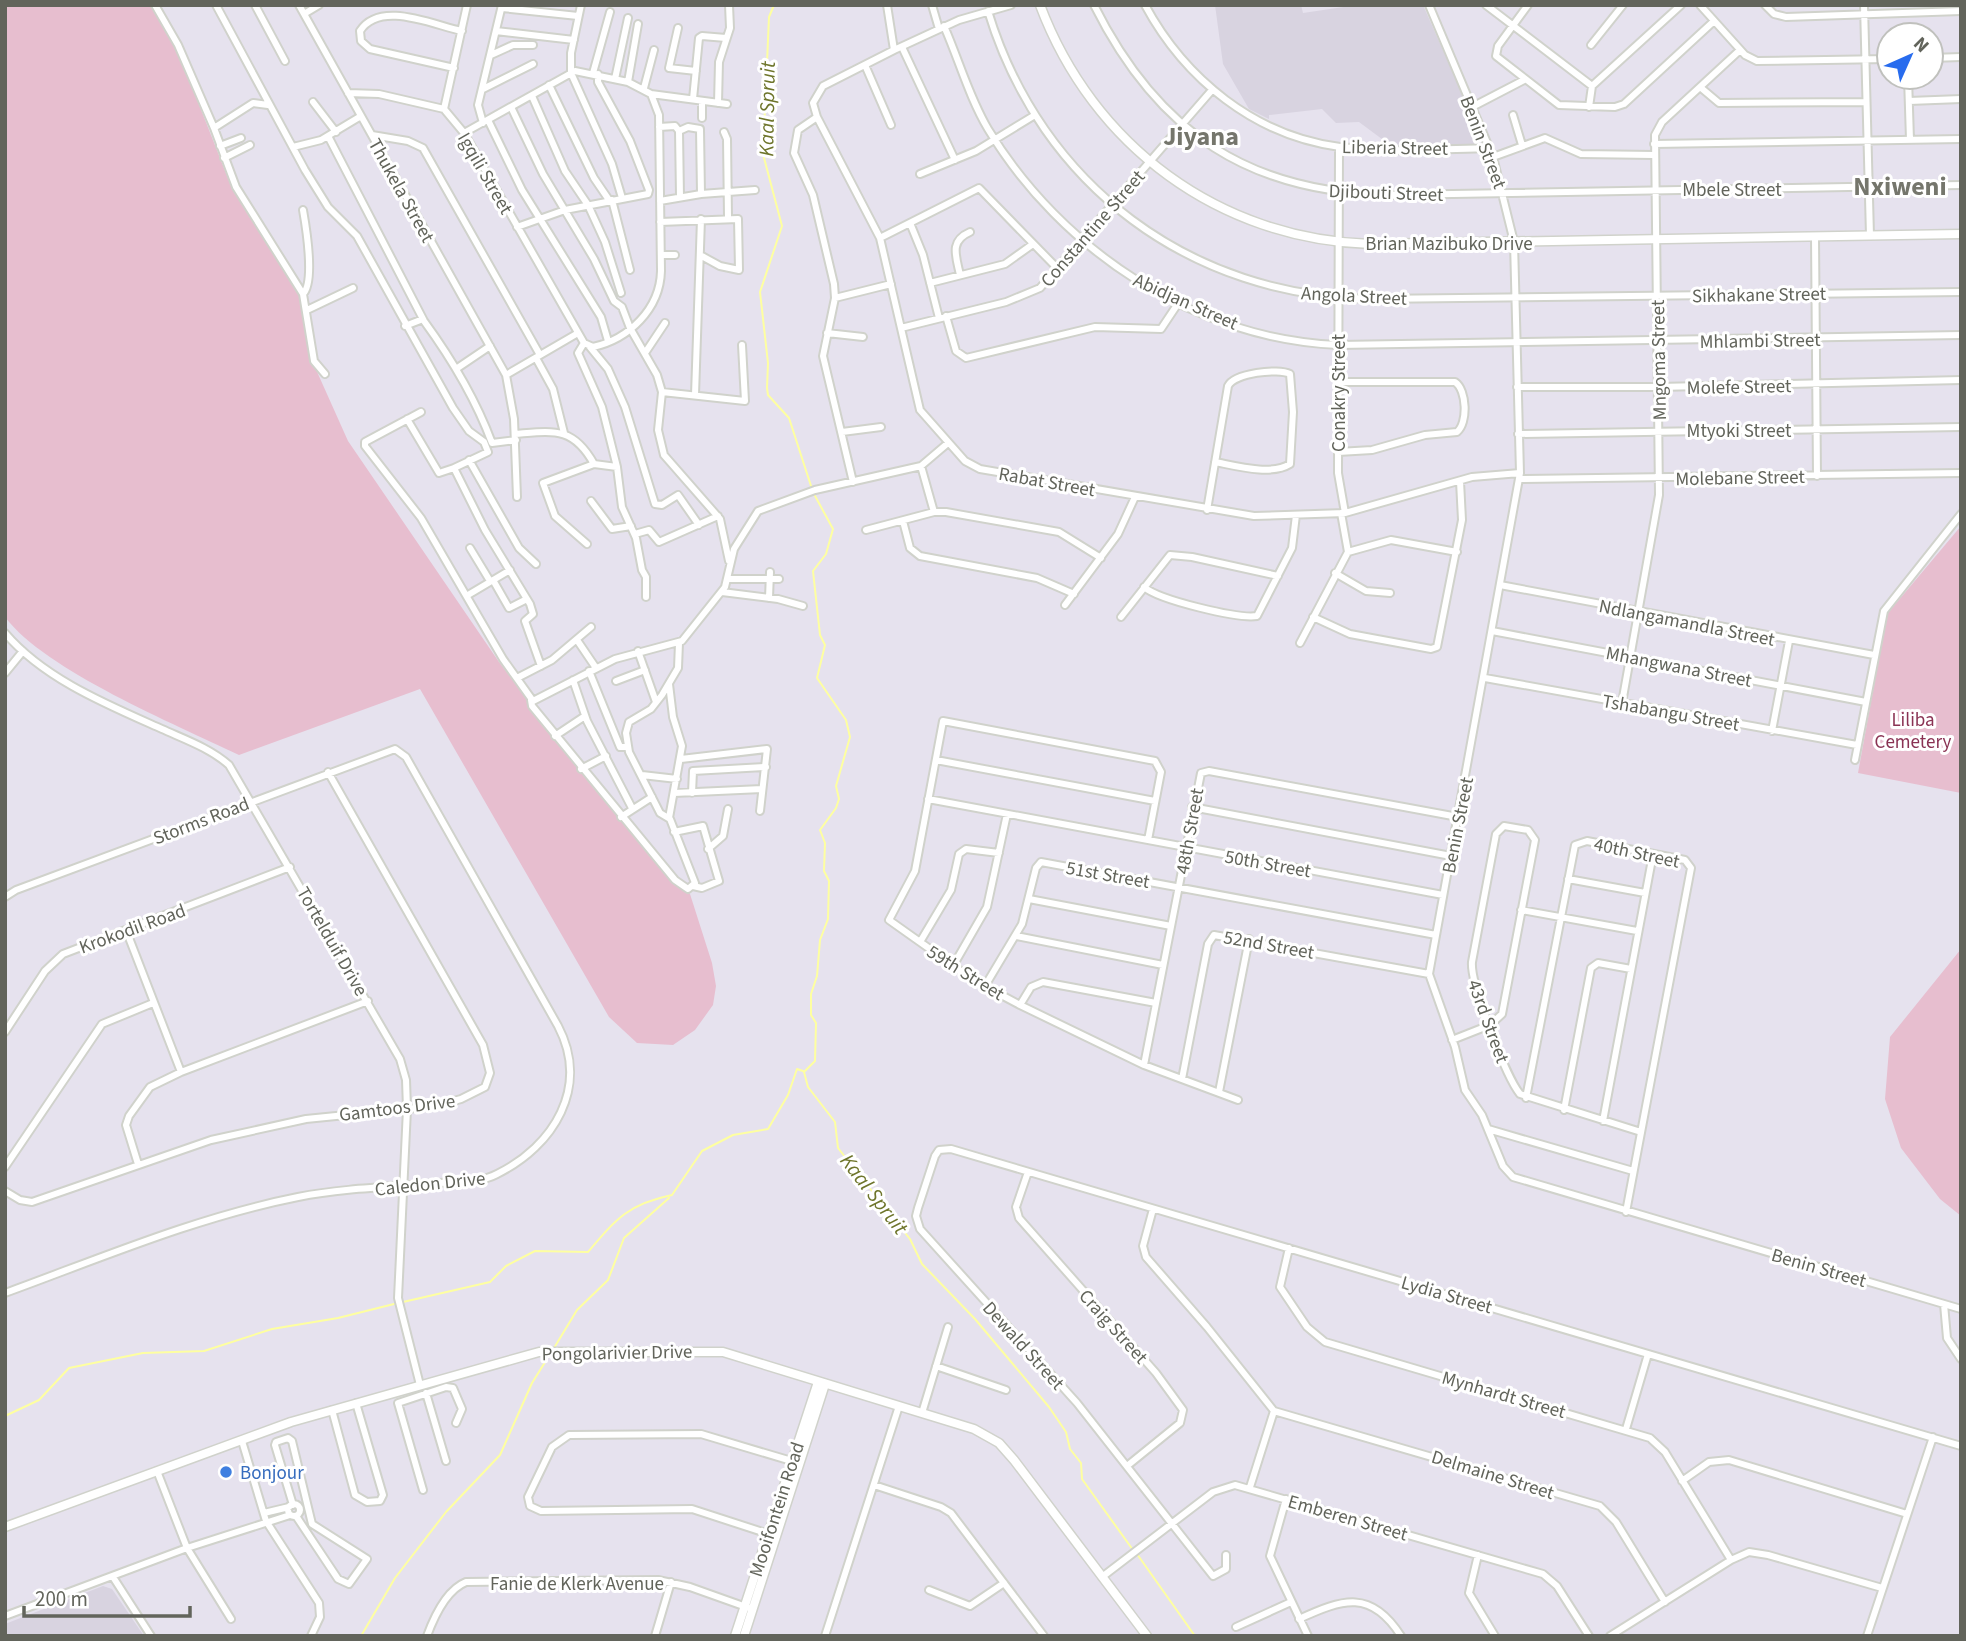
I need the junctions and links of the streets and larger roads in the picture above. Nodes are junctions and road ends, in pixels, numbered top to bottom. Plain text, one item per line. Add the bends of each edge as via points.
1 (155, 5) edge
2 (216, 5) edge
3 (255, 5) edge
4 (299, 5) edge
5 (319, 5) edge
6 (467, 5) edge
7 (581, 5) edge
8 (729, 5) edge
9 (887, 5) edge
10 (932, 5) edge
11 (1011, 5) edge
12 (1040, 5) edge
13 (1094, 5) edge
14 (1144, 5) edge
15 (1429, 5) edge
16 (1486, 5) edge
17 (1528, 5) edge
18 (1623, 5) edge
19 (1681, 5) edge
20 (1700, 5) edge
21 (1765, 5) edge
22 (502, 7) edge
23 (1864, 9) edge
24 (983, 10) edge
25 (1961, 10) edge
26 (610, 12) dead end
27 (304, 14) junction
28 (578, 16) junction
29 (628, 18) dead end
30 (1714, 21) junction
31 (638, 24) dead end
32 (1513, 26) junction
33 (942, 27) junction
34 (678, 28) dead end
35 (462, 31) junction
36 (496, 31) junction
37 (726, 38) junction
38 (574, 40) junction
39 (1591, 45) dead end
40 (533, 46) dead end
41 (902, 47) junction
42 (654, 50) dead end
43 (894, 50) junction
44 (1740, 50) junction
45 (491, 55) junction
46 (1866, 60) junction
47 (1875, 60) edge
48 (285, 61) dead end
49 (533, 64) dead end
50 (865, 65) junction
51 (454, 68) junction
52 (696, 71) junction
53 (571, 73) junction
54 (596, 74) junction
55 (615, 79) junction
56 (1524, 80) junction
57 (628, 82) junction
58 (549, 86) junction
59 (1592, 86) junction
60 (1700, 87) junction
61 (644, 88) junction
62 (483, 89) junction
63 (1212, 90) junction
64 (1909, 91) edge
65 (348, 93) junction
66 (651, 94) junction
67 (532, 96) junction
68 (693, 99) junction
69 (1961, 99) edge
70 (1909, 101) junction
71 (313, 102) dead end
72 (702, 102) junction
73 (1866, 102) junction
74 (718, 103) junction
75 (268, 104) junction
76 (727, 104) dead end
77 (511, 107) junction
78 (1472, 107) junction
79 (1589, 107) junction
80 (444, 109) junction
81 (1035, 115) junction
82 (1513, 115) dead end
83 (361, 116) junction
84 (817, 117) junction
85 (702, 118) dead end
86 (485, 121) junction
87 (891, 125) dead end
88 (1181, 125) junction
89 (659, 127) junction
90 (214, 128) junction
91 (678, 131) junction
92 (335, 132) junction
93 (724, 132) dead end
94 (464, 133) junction
95 (372, 135) junction
96 (328, 136) junction
97 (241, 138) dead end
98 (995, 138) junction
99 (1961, 139) edge
100 (1910, 140) junction
101 (1867, 142) junction
102 (1654, 144) junction
103 (250, 145) dead end
104 (1522, 145) junction
105 (220, 146) junction
106 (293, 147) junction
107 (1339, 147) junction
108 (1490, 148) junction
109 (1654, 155) junction
110 (1493, 157) junction
111 (224, 158) junction
112 (955, 160) junction
113 (1149, 163) junction
114 (920, 174) dead end
115 (1961, 185) edge
116 (1869, 187) junction
117 (1655, 189) junction
118 (755, 190) dead end
119 (726, 192) junction
120 (1504, 192) junction
121 (1338, 193) junction
122 (701, 194) junction
123 (680, 197) junction
124 (622, 198) junction
125 (610, 200) junction
126 (660, 201) junction
127 (588, 205) junction
128 (1113, 206) junction
129 (303, 210) dead end
130 (565, 210) junction
131 (541, 218) junction
132 (728, 218) junction
133 (701, 219) junction
134 (660, 222) junction
135 (910, 223) junction
136 (517, 227) junction
137 (970, 232) dead end
138 (1961, 234) edge
139 (1870, 236) junction
140 (1815, 237) junction
141 (880, 238) junction
142 (1656, 240) junction
143 (1081, 241) junction
144 (1339, 242) junction
145 (1514, 242) junction
146 (1033, 244) junction
147 (661, 254) junction
148 (675, 255) dead end
149 (700, 256) junction
150 (1058, 269) junction
151 (630, 270) dead end
152 (960, 275) junction
153 (930, 283) junction
154 (891, 284) junction
155 (353, 288) dead end
156 (1961, 292) edge
157 (621, 293) dead end
158 (1816, 293) junction
159 (303, 294) junction
160 (1657, 296) junction
161 (835, 298) junction
162 (1338, 298) junction
163 (1515, 298) junction
164 (1179, 302) junction
165 (307, 310) junction
166 (943, 317) junction
167 (423, 319) junction
168 (665, 323) dead end
169 (405, 326) junction
170 (629, 328) junction
171 (901, 328) junction
172 (578, 333) junction
173 (827, 333) junction
174 (1961, 335) edge
175 (863, 337) dead end
176 (1816, 339) junction
177 (608, 341) junction
178 (1656, 341) junction
179 (1517, 344) junction
180 (587, 345) junction
181 (742, 345) dead end
182 (1338, 345) junction
183 (490, 346) junction
184 (645, 354) junction
185 (538, 357) junction
186 (456, 369) junction
187 (325, 374) dead end
188 (506, 375) junction
189 (1961, 380) edge
190 (1339, 382) junction
191 (1817, 385) junction
192 (1517, 387) junction
193 (1658, 387) junction
194 (662, 392) junction
195 (695, 396) junction
196 (421, 412) dead end
197 (407, 419) junction
198 (881, 427) dead end
199 (1961, 427) edge
200 (1816, 430) junction
201 (1659, 431) junction
202 (842, 432) junction
203 (564, 433) junction
204 (1518, 434) junction
205 (515, 437) junction
206 (948, 443) junction
207 (1338, 452) junction
208 (469, 460) junction
209 (1215, 462) junction
210 (594, 464) junction
211 (921, 466) junction
212 (617, 467) junction
213 (454, 468) junction
214 (1961, 473) edge
215 (1519, 476) junction
216 (1817, 476) junction
217 (1659, 479) junction
218 (1460, 481) junction
219 (853, 482) junction
220 (517, 497) dead end
221 (1135, 497) junction
222 (592, 501) dead end
223 (1207, 510) junction
224 (934, 512) junction
225 (1343, 513) junction
226 (1961, 514) edge
227 (1296, 515) junction
228 (718, 516) junction
229 (903, 521) junction
230 (699, 525) junction
231 (631, 526) junction
232 (866, 530) dead end
233 (635, 534) junction
234 (587, 544) dead end
235 (470, 548) dead end
236 (1348, 552) junction
237 (1457, 552) junction
238 (1101, 558) junction
239 (730, 563) junction
240 (536, 564) dead end
241 (510, 570) junction
242 (1335, 573) junction
243 (770, 575) junction
244 (1278, 576) junction
245 (728, 579) junction
246 (779, 579) dead end
247 (491, 581) junction
248 (1500, 585) junction
249 (1144, 587) junction
250 (722, 592) junction
251 (1390, 593) dead end
252 (1074, 594) junction
253 (468, 595) junction
254 (646, 597) dead end
255 (769, 598) junction
256 (527, 599) junction
257 (539, 601) dead end
258 (1065, 605) dead end
259 (803, 606) dead end
260 (531, 607) junction
261 (1637, 613) junction
262 (1121, 617) dead end
263 (1313, 617) junction
264 (591, 627) dead end
265 (1492, 631) junction
266 (5, 633) edge
267 (578, 640) junction
268 (1789, 641) junction
269 (679, 643) junction
270 (1300, 643) dead end
271 (23, 651) junction
272 (638, 651) junction
273 (1874, 655) junction
274 (1629, 656) junction
275 (541, 666) junction
276 (592, 669) junction
277 (645, 670) junction
278 (5, 673) edge
279 (517, 678) junction
280 (1485, 678) junction
281 (573, 680) junction
282 (616, 681) dead end
283 (669, 684) junction
284 (1780, 686) junction
285 (531, 700) junction
286 (656, 702) junction
287 (1866, 702) junction
288 (1622, 703) junction
289 (585, 716) junction
290 (1772, 730) junction
291 (555, 736) junction
292 (1857, 745) junction
293 (627, 747) junction
294 (399, 751) joint
295 (606, 756) junction
296 (681, 759) junction
297 (936, 760) junction
298 (1855, 760) dead end
299 (766, 767) junction
300 (581, 769) junction
301 (328, 772) junction
302 (642, 775) junction
303 (677, 779) junction
304 (762, 789) junction
305 (674, 793) junction
306 (692, 793) junction
307 (652, 797) junction
308 (928, 799) junction
309 (1155, 800) junction
310 (252, 801) junction
311 (1192, 807) junction
312 (632, 808) junction
313 (727, 809) dead end
314 (760, 811) dead end
315 (1007, 814) junction
316 (621, 817) junction
317 (1458, 817) junction
318 (669, 818) junction
319 (674, 832) junction
320 (1148, 840) junction
321 (1186, 848) junction
322 (708, 849) junction
323 (999, 853) junction
324 (1653, 854) junction
325 (1451, 856) junction
326 (290, 867) junction
327 (1568, 878) junction
328 (693, 886) junction
329 (1179, 887) junction
330 (1645, 893) junction
331 (1443, 895) junction
332 (5, 897) edge
333 (1029, 899) junction
334 (1521, 910) junction
335 (1560, 918) junction
336 (1171, 926) junction
337 (126, 930) junction
338 (1637, 931) junction
339 (1436, 935) junction
340 (1016, 936) junction
341 (1249, 939) junction
342 (920, 942) junction
343 (953, 965) junction
344 (1163, 965) junction
345 (1631, 969) junction
346 (1429, 974) junction
347 (985, 986) junction
348 (368, 1001) junction
349 (153, 1003) junction
350 (1156, 1003) junction
351 (1020, 1005) junction
352 (1490, 1025) junction
353 (5, 1032) edge
354 (1452, 1040) junction
355 (1144, 1065) junction
356 (181, 1072) junction
357 (1182, 1079) junction
358 (1219, 1093) junction
359 (1526, 1098) junction
360 (1238, 1100) dead end
361 (407, 1109) junction
362 (1564, 1110) junction
363 (1603, 1121) junction
364 (1488, 1129) junction
365 (1641, 1132) junction
366 (934, 1156) joint
367 (138, 1164) junction
368 (5, 1167) edge
369 (1633, 1171) junction
370 (1028, 1172) junction
371 (403, 1186) junction
372 (5, 1191) edge
373 (1153, 1209) junction
374 (1626, 1212) junction
375 (1289, 1248) junction
376 (5, 1293) edge
377 (1944, 1304) junction
378 (1961, 1309) edge
379 (948, 1328) dead end
380 (1648, 1354) junction
381 (1961, 1359) edge
382 (936, 1366) junction
383 (822, 1383) junction
384 (421, 1385) junction
385 (1006, 1390) dead end
386 (426, 1394) junction
387 (356, 1403) junction
388 (898, 1406) junction
389 (332, 1410) junction
390 (1274, 1411) junction
391 (922, 1413) junction
392 (456, 1423) dead end
393 (1626, 1429) junction
394 (449, 1435) dead end
395 (1933, 1437) junction
396 (439, 1438) junction
397 (242, 1441) junction
398 (1961, 1446) edge
399 (446, 1461) dead end
400 (795, 1462) junction
401 (1127, 1466) junction
402 (157, 1471) junction
403 (1682, 1481) junction
404 (874, 1485) junction
405 (1250, 1487) junction
406 (423, 1490) dead end
407 (1286, 1499) junction
408 (296, 1509) junction
409 (264, 1513) junction
410 (1907, 1514) junction
411 (266, 1521) junction
412 (1172, 1524) junction
413 (5, 1527) edge
414 (768, 1534) junction
415 (777, 1537) junction
416 (187, 1548) junction
417 (1226, 1555) dead end
418 (1478, 1555) junction
419 (1731, 1560) junction
420 (113, 1577) junction
421 (1102, 1577) junction
422 (671, 1582) junction
423 (1004, 1583) junction
424 (1882, 1588) junction
425 (929, 1590) dead end
426 (1290, 1602) junction
427 (1665, 1602) junction
428 (749, 1608) junction
429 (5, 1616) edge
430 (231, 1619) dead end
431 (1299, 1619) junction
432 (1237, 1626) dead end
433 (151, 1636) edge
434 (310, 1636) edge
435 (427, 1636) edge
436 (655, 1636) edge
437 (735, 1636) edge
438 (744, 1636) edge
439 (825, 1636) edge
440 (1044, 1636) edge
441 (1147, 1636) edge
442 (1308, 1636) edge
443 (1401, 1636) edge
444 (1495, 1636) edge
445 (1589, 1636) edge
446 (1609, 1636) edge
447 (1867, 1636) edge

1 - 90 street
2 - 75 street
3 - 48 street
4 - 27 street, Thukela Street
5 - 27 street
6 - 35 street
7 - 28 street
8 - 37 street
9 - 43 street
10 - 33 street, Abidjan Street
11 - 24 street
12 - 113 street, Brian Mazibuko Drive via 1060,51 1086,92
13 - 88 street, Djibouti Street via 1131,71
14 - 63 street, Liberia Street via 1174,50
15 - 78 street, Benin Street
16 - 32 street
17 - 32 street
18 - 39 street
19 - 59 street
20 - 30 street
21 - 23 street via 1786,17
22 - 28 street
22 - 36 street
23 - 25 street
23 - 46 street
24 - 33 street
24 - 81 street, Angola Street
26 - 54 street
27 - 65 street, Thukela Street
28 - 38 street
29 - 55 street
30 - 44 street
30 - 79 street via 1628,102
31 - 57 street
32 - 56 street via 1495,54
32 - 59 street
33 - 41 street
33 - 98 street, Abidjan Street
34 - 52 street via 669,68
35 - 51 street
35 - 51 street via 384,15 360,31 361,41 370,50
36 - 38 street
36 - 45 street
37 - 52 street via 702,36
37 - 74 street via 719,62
38 - 53 street
40 - 45 street via 513,45
41 - 43 street
41 - 112 street
42 - 61 street
43 - 50 street
44 - 46 street via 1764,62
44 - 60 street, Mngoma Street
45 - 62 street
46 - 47 street
46 - 73 street
49 - 62 street
50 - 84 street, Rabat Street via 823,86 813,103
50 - 87 street
51 - 80 street
52 - 68 street
53 - 54 street
53 - 58 street
53 - 124 street via 612,164
54 - 55 street
54 - 124 street via 649,190 645,196
55 - 57 street
56 - 78 street
56 - 79 street via 1559,105
57 - 61 street
58 - 67 street
58 - 125 street via 594,178
59 - 79 street
60 - 73 street via 1719,103
60 - 102 street, Mngoma Street via 1659,125
61 - 66 street
62 - 86 street via 478,105
63 - 88 street, Constantine Street
63 - 107 street, Liberia Street via 1268,125
64 - 70 street
65 - 80 street via 379,93
65 - 83 street, Thukela Street
66 - 68 street
66 - 89 street
67 - 77 street
67 - 127 street via 565,171
68 - 72 street
69 - 70 street
70 - 100 street
71 - 92 street
72 - 74 street
72 - 85 street
73 - 101 street
74 - 76 street
75 - 90 street via 253,103
75 - 106 street
77 - 86 street
77 - 130 street
78 - 108 street, Benin Street
80 - 94 street, Igqili Street
81 - 98 street
81 - 128 street, Angola Street via 1068,161
82 - 104 street
83 - 92 street
83 - 95 street, Thukela Street
84 - 141 street, Rabat Street
84 - 161 street via 798,130 794,153 813,195
86 - 94 street
86 - 131 street
88 - 113 street, Constantine Street
88 - 121 street, Djibouti Street via 1255,170
89 - 91 street via 674,126
89 - 126 street
90 - 105 street
91 - 122 street via 700,128
91 - 123 street
92 - 96 street
93 - 119 street
94 - 136 street, Igqili Street
95 - 183 street, Thukela Street
95 - 185 street via 423,148
96 - 106 street
96 - 167 street
97 - 105 street
98 - 112 street
98 - 143 street, Abidjan Street via 1027,184
99 - 100 street
100 - 101 street
101 - 102 street
101 - 116 street
102 - 109 street, Mngoma Street
103 - 111 street
104 - 109 street via 1545,138 1581,154
104 - 110 street
105 - 111 street
106 - 169 street via 328,207 357,236
107 - 108 street, Liberia Street
107 - 121 street, Conakry Street
108 - 110 street, Benin Street
109 - 117 street, Mngoma Street
110 - 120 street, Benin Street
111 - 159 street via 246,204
112 - 114 street
113 - 128 street, Constantine Street
113 - 144 street, Brian Mazibuko Drive via 1184,189 1242,218 1284,232
115 - 116 street, Mbele Street
116 - 117 street, Mbele Street
116 - 139 street
117 - 120 street, Mbele Street
117 - 142 street, Mngoma Street
118 - 119 street
119 - 122 street
119 - 132 street
120 - 121 street, Djibouti Street
120 - 145 street, Benin Street
121 - 144 street, Conakry Street
122 - 123 street
123 - 126 street
124 - 125 street
125 - 127 street
125 - 151 street
126 - 134 street
127 - 130 street
127 - 157 street via 610,252
128 - 143 street, Constantine Street
128 - 162 street, Angola Street via 1160,240 1208,266 1261,285
129 - 159 street via 309,275
130 - 131 street
130 - 170 street via 614,301 622,307
131 - 136 street
131 - 177 street via 601,317
132 - 133 street
132 - 149 street via 739,221 739,270
133 - 134 street
133 - 149 street
134 - 147 street
135 - 141 street
135 - 146 street via 979,188
135 - 153 street
136 - 172 street, Igqili Street
137 - 152 street via 954,246
138 - 139 street, Brian Mazibuko Drive
139 - 140 street, Brian Mazibuko Drive
140 - 142 street, Brian Mazibuko Drive
140 - 158 street
141 - 154 street, Rabat Street
142 - 145 street, Brian Mazibuko Drive
142 - 160 street, Mngoma Street
143 - 150 street, Constantine Street
143 - 164 street, Abidjan Street via 1131,277
144 - 145 street, Brian Mazibuko Drive
144 - 162 street, Conakry Street
145 - 163 street, Benin Street
146 - 150 street
146 - 152 street via 1011,262
147 - 148 street
147 - 170 street via 656,299 646,316
149 - 195 street
150 - 166 street, Constantine Street via 1025,297
152 - 153 street
153 - 166 street
154 - 161 street
154 - 171 street, Rabat Street
155 - 165 street
156 - 158 street, Sikhakane Street
158 - 160 street, Sikhakane Street
158 - 176 street
159 - 165 street
160 - 163 street, Sikhakane Street
160 - 178 street, Mngoma Street
161 - 173 street
162 - 163 street, Angola Street
162 - 182 street, Conakry Street
163 - 179 street, Benin Street
164 - 166 street via 1161,329 1095,327 969,358 956,351
164 - 182 street, Abidjan Street via 1264,333
165 - 187 street via 314,361
166 - 171 street, Constantine Street
167 - 169 street
167 - 186 street
168 - 184 street
169 - 208 street via 463,424 485,444 488,452
170 - 177 street
170 - 184 street
171 - 206 street, Rabat Street via 920,410
172 - 180 street, Igqili Street
172 - 185 street
173 - 175 street
173 - 202 street via 824,363
174 - 176 street, Mhlambi Street
176 - 178 street, Mhlambi Street
176 - 191 street
177 - 180 street
178 - 179 street, Mhlambi Street
178 - 193 street, Mngoma Street
179 - 182 street, Abidjan Street
179 - 192 street, Benin Street
180 - 212 street via 578,353 599,400
180 - 230 street, Igqili Street via 608,369 625,407 656,504 678,495
181 - 195 street via 746,400
182 - 190 street, Conakry Street
183 - 186 street
183 - 188 street, Thukela Street
184 - 194 street
185 - 188 street
185 - 203 street via 553,389
186 - 205 street via 492,444
188 - 205 street, Thukela Street
189 - 191 street, Molefe Street
190 - 207 street, Conakry Street
190 - 207 street via 1455,382 1463,391 1463,423 1457,432 1425,435 1372,450
191 - 193 street, Molefe Street
191 - 200 street
192 - 193 street, Molefe Street
192 - 204 street, Benin Street
193 - 201 street, Mngoma Street
194 - 195 street
194 - 228 street via 658,430 664,456
196 - 197 street
197 - 213 street via 439,473
197 - 253 street via 364,444 421,518
198 - 202 street
199 - 200 street, Mtyoki Street
200 - 201 street, Mtyoki Street
200 - 216 street
201 - 204 street, Mtyoki Street
201 - 217 street, Mngoma Street
202 - 219 street
203 - 205 street
203 - 210 street via 580,443
204 - 215 street, Benin Street
205 - 220 street, Thukela Street
206 - 211 street
206 - 221 street, Rabat Street via 975,468
207 - 225 street, Conakry Street
208 - 213 street
208 - 240 street via 519,548
209 - 209 street via 1231,381 1290,374 1290,464 1253,468
209 - 223 street
210 - 212 street
210 - 234 street via 543,483 555,516
211 - 219 street
211 - 224 street
212 - 231 street via 620,501
213 - 241 street
214 - 216 street, Molebane Street
215 - 217 street, Molebane Street
215 - 218 street, Rabat Street via 1495,473
215 - 248 street, Benin Street
216 - 217 street, Molebane Street
217 - 261 street, Mngoma Street
218 - 225 street, Rabat Street
218 - 237 street via 1463,506
219 - 239 street via 758,511
221 - 223 street, Rabat Street
221 - 238 street
222 - 231 street via 612,529
223 - 227 street, Rabat Street via 1246,516
224 - 229 street
224 - 238 street via 1059,532
225 - 227 street, Rabat Street
225 - 236 street, Conakry Street
226 - 273 street via 1884,611
227 - 244 street via 1294,544
228 - 230 street
228 - 239 street
229 - 232 street
229 - 252 street via 910,548 919,555 1044,579
230 - 233 street via 659,542 649,530
231 - 233 street
233 - 254 street
235 - 247 street
236 - 237 street via 1391,540
236 - 242 street
237 - 263 street via 1437,647 1350,634
238 - 252 street
239 - 245 street
241 - 247 street
241 - 256 street
242 - 251 street via 1366,591
242 - 263 street
243 - 245 street
243 - 246 street
243 - 255 street
244 - 249 street via 1174,554 1163,559
244 - 249 street via 1260,613 1253,617 1171,601
245 - 250 street
247 - 253 street
247 - 256 street via 509,608
248 - 261 street, Ndlangamandla Street
248 - 265 street, Benin Street
249 - 262 street
250 - 255 street
250 - 269 street
252 - 258 street
253 - 279 street
255 - 259 street
256 - 260 street
257 - 260 street
260 - 275 street via 533,614 525,621
261 - 268 street, Ndlangamandla Street
261 - 274 street, Mngoma Street
263 - 270 street
264 - 267 street
265 - 274 street, Mhangwana Street
265 - 280 street, Benin Street
266 - 271 street, Tortelduif Drive
267 - 275 street
267 - 276 street
268 - 273 street, Ndlangamandla Street
268 - 284 street
269 - 272 street
269 - 283 street via 678,668
271 - 278 street
271 - 310 street, Tortelduif Drive via 79,689 219,757 233,769
272 - 276 street
272 - 277 street
273 - 287 street
274 - 284 street, Mhangwana Street
274 - 288 street, Mngoma Street
275 - 279 street
276 - 281 street
276 - 293 street via 620,747
277 - 282 street
277 - 286 street
279 - 285 street
280 - 288 street, Tshabangu Street
280 - 317 street, Benin Street
281 - 285 street
281 - 289 street
283 - 286 street
283 - 296 street via 673,717 682,738
284 - 287 street, Mhangwana Street
284 - 290 street
285 - 291 street
286 - 293 street via 629,722
287 - 292 street
288 - 290 street, Tshabangu Street
289 - 291 street
289 - 295 street
290 - 292 street, Tshabangu Street
291 - 300 street
292 - 298 street
293 - 302 street
294 - 301 street, Storms Road via 386,751
294 - 371 street, Caledon Drive via 561,1031 568,1069 567,1096 559,1120 518,1162 481,1180
295 - 300 street
295 - 312 street
296 - 299 street via 767,749
296 - 303 street
297 - 308 street, 59th Street
297 - 309 street
297 - 309 street, 59th Street via 942,722 1155,761 1161,772
299 - 304 street
299 - 306 street via 692,771
300 - 316 street
301 - 310 street, Storms Road
301 - 361 street, Gamtoos Drive via 487,1053 489,1079 480,1091 449,1104
302 - 303 street
302 - 307 street
303 - 305 street
304 - 306 street
304 - 314 street
305 - 306 street
305 - 318 street
307 - 312 street
307 - 318 street via 661,814
308 - 315 street, 50th Street
308 - 342 street, 59th Street via 915,871 888,918
309 - 320 street
310 - 326 street, Tortelduif Drive
310 - 332 street, Storms Road
311 - 317 street, 48th Street via 1199,775 1205,771
311 - 321 street, 48th Street
311 - 325 street
312 - 316 street
313 - 322 street via 723,836
315 - 320 street, 50th Street
315 - 323 street
316 - 328 street via 683,888
317 - 325 street, Benin Street
318 - 319 street
319 - 322 street via 702,825
319 - 328 street via 692,870
320 - 321 street, 50th Street
321 - 329 street, 48th Street
321 - 331 street, 50th Street
322 - 328 street via 719,881 702,888
323 - 342 street via 967,849 959,854 951,890
323 - 343 street via 987,907
324 - 327 street, 40th Street via 1580,841 1573,848
324 - 330 street
324 - 365 street, 40th Street via 1684,860 1691,868
325 - 331 street, Benin Street
326 - 337 street, Krokodil Road
326 - 348 street, Tortelduif Drive
327 - 330 street
327 - 335 street, 40th Street
329 - 333 street, 51st Street via 1041,862 1035,868
329 - 336 street, 48th Street
329 - 339 street, 51st Street
330 - 338 street
331 - 339 street, Benin Street
333 - 336 street
333 - 340 street, 51st Street
334 - 335 street
334 - 352 street via 1503,1011
334 - 352 street, 43rd Street via 1535,837 1528,830 1506,826 1496,834 1471,968
335 - 338 street
335 - 359 street, 40th Street
336 - 344 street, 48th Street
337 - 349 street
337 - 353 street, Krokodil Road via 58,957
338 - 345 street
339 - 346 street, Benin Street
340 - 344 street
340 - 347 street, 51st Street
341 - 346 street, 52nd Street
341 - 357 street, 52nd Street via 1218,934 1209,940
341 - 358 street
342 - 343 street, 59th Street
343 - 347 street, 59th Street
344 - 350 street, 48th Street
345 - 362 street via 1598,963 1591,968
345 - 363 street
346 - 354 street, Benin Street
347 - 351 street, 59th Street
348 - 356 street
348 - 361 street, Tortelduif Drive via 403,1066
349 - 356 street
349 - 368 street via 102,1024
350 - 351 street via 1043,982 1031,987
350 - 355 street, 48th Street
351 - 355 street, 59th Street
352 - 354 street
352 - 359 street, 43rd Street via 1514,1085
354 - 364 street, Benin Street via 1465,1090
355 - 357 street, 59th Street
356 - 367 street via 150,1087 129,1116 127,1131
357 - 358 street, 59th Street
358 - 360 street, 59th Street
359 - 362 street
361 - 367 street, Gamtoos Drive via 281,1123
361 - 371 street, Tortelduif Drive
362 - 363 street
363 - 365 street
364 - 369 street
364 - 374 street, Benin Street via 1503,1166 1513,1177
365 - 369 street, 40th Street
366 - 370 street, Lydia Street via 951,1149
366 - 401 street, Dewald Street via 916,1216 920,1229 1077,1403
367 - 372 street, Gamtoos Drive via 32,1202
369 - 374 street, 40th Street
370 - 373 street, Lydia Street
370 - 401 street, Craig Street via 1016,1207 1019,1218 1156,1373 1183,1410 1180,1423
371 - 376 street, Caledon Drive via 298,1197 216,1218
371 - 384 street, Tortelduif Drive via 398,1305
373 - 375 street, Lydia Street
373 - 390 street via 1143,1246 1146,1257
374 - 377 street, Benin Street
375 - 380 street, Lydia Street
375 - 393 street, Mynhardt Street via 1280,1287 1320,1340
377 - 378 street, Benin Street
377 - 381 street via 1947,1338
379 - 382 street
380 - 393 street
380 - 395 street, Lydia Street
382 - 385 street
382 - 391 street
383 - 384 street, Pongolarivier Drive via 723,1352 691,1350 539,1352
383 - 388 street, Pongolarivier Drive
383 - 400 street, Mooifontein Road
384 - 386 street, Tortelduif Drive
384 - 387 street, Pongolarivier Drive
386 - 392 street via 454,1389 462,1409
386 - 396 street, Tortelduif Drive
386 - 406 street via 398,1403
387 - 389 street, Pongolarivier Drive
387 - 389 street via 383,1495 380,1501 370,1503 355,1494
388 - 391 street, Pongolarivier Drive
388 - 404 street
389 - 397 street, Pongolarivier Drive
390 - 405 street
390 - 427 street, Delmaine Street via 1600,1506 1616,1522
391 - 421 street, Pongolarivier Drive via 981,1432 999,1443
393 - 403 street, Mynhardt Street via 1655,1441
394 - 396 street
395 - 398 street, Lydia Street
395 - 410 street
396 - 399 street, Tortelduif Drive
397 - 402 street, Pongolarivier Drive
397 - 409 street
400 - 414 street, Mooifontein Road
400 - 414 street via 701,1434 569,1435 557,1442 539,1469 528,1497 536,1510 692,1509
400 - 415 street, Mooifontein Road
401 - 412 street, Dewald Street
402 - 413 street, Pongolarivier Drive
402 - 416 street
403 - 410 street via 1709,1462 1730,1460
403 - 419 street, Mynhardt Street
404 - 423 street via 951,1513
404 - 439 street
405 - 407 street, Emberen Street
405 - 412 street, Emberen Street via 1219,1489
407 - 418 street, Emberen Street
407 - 426 street via 1270,1556
408 - 408 street via 292,1441 288,1438 275,1446
408 - 408 street via 338,1579 349,1584 367,1559 314,1526
408 - 409 street
408 - 411 street
409 - 411 street
410 - 424 street
411 - 416 street
411 - 434 street via 319,1603 320,1617
412 - 417 street, Dewald Street via 1213,1576 1226,1569
412 - 421 street, Emberen Street
414 - 415 street
414 - 428 street, Mooifontein Road
415 - 428 street, Mooifontein Road
416 - 420 street
416 - 430 street
418 - 444 street via 1469,1593
418 - 445 street, Emberen Street via 1551,1579
419 - 424 street via 1759,1552
419 - 427 street
420 - 429 street
420 - 433 street
421 - 441 street, Pongolarivier Drive
422 - 428 street, Fanie de Klerk Avenue
422 - 435 street, Fanie de Klerk Avenue via 466,1582 437,1613
422 - 436 street
423 - 425 street via 970,1606
423 - 440 street
424 - 447 street
426 - 431 street
426 - 432 street
427 - 446 street
428 - 437 street, Mooifontein Road
428 - 438 street, Mooifontein Road
431 - 442 street
431 - 443 street via 1337,1602 1356,1602 1384,1613

